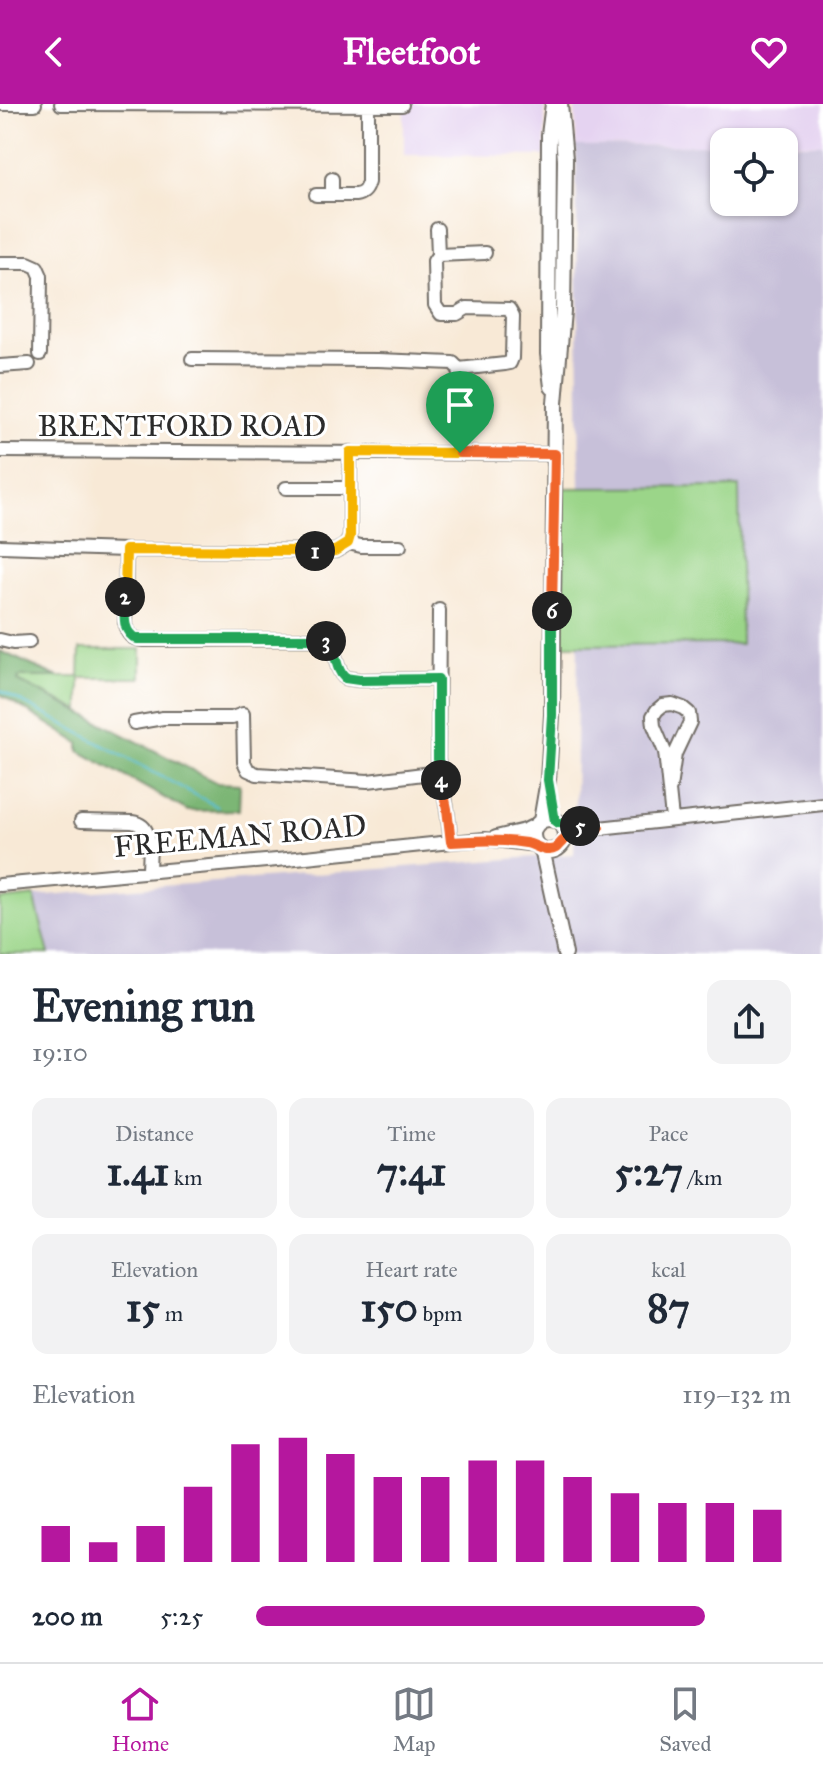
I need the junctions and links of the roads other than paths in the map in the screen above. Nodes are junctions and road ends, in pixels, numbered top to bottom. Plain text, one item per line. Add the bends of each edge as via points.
1 (0, 104) edge
2 (6, 104) edge
3 (35, 104) edge
4 (61, 104) edge
5 (368, 104) edge
6 (553, 104) edge
7 (560, 104) edge
8 (402, 105) edge
9 (332, 179) dead end
10 (316, 195) dead end
11 (332, 195) junction
12 (437, 229) dead end
13 (485, 253) dead end
14 (438, 255) junction
15 (0, 263) edge
16 (40, 354) dead end
17 (192, 359) dead end
18 (29, 364) dead end
19 (0, 366) edge
20 (459, 369) junction
21 (555, 403) junction
22 (0, 451) edge
23 (350, 452) junction
24 (460, 453) junction
25 (555, 454) junction
26 (286, 488) dead end
27 (350, 488) junction
28 (348, 543) junction
29 (0, 546) edge
30 (400, 546) dead end
31 (126, 550) junction
32 (439, 610) dead end
33 (0, 640) edge
34 (29, 642) dead end
35 (438, 679) junction
36 (134, 723) dead end
37 (439, 772) junction
38 (670, 788) junction
39 (823, 804) edge
40 (672, 819) junction
41 (81, 821) dead end
42 (548, 822) junction
43 (599, 828) junction
44 (485, 839) junction
45 (451, 842) junction
46 (562, 842) junction
47 (540, 847) junction
48 (149, 871) junction
49 (0, 885) edge
50 (552, 887) junction
51 (565, 954) edge

1 - 2 street
2 - 3 street
4 - 5 street
5 - 8 street
5 - 11 street via 366,189
6 - 21 main road via 548,354
7 - 21 main road via 565,159 563,311
9 - 11 street
10 - 11 street
12 - 14 street
13 - 14 street
14 - 20 street via 435,305 441,314 503,308 513,316 510,363
15 - 16 street via 28,263 41,276
17 - 20 street via 446,361
18 - 19 street
20 - 24 street
21 - 25 main road
22 - 23 street, BRENTFORD ROAD
23 - 24 street, BRENTFORD ROAD
23 - 27 street
24 - 25 street, BRENTFORD ROAD
25 - 42 main road
26 - 27 street
27 - 28 street
28 - 30 street
28 - 31 street via 335,551
29 - 31 street
31 - 35 street via 125,623 132,637 318,639 334,649 345,678
32 - 35 street
33 - 34 street
35 - 37 street
36 - 37 street via 243,714 244,762 257,774 357,781
37 - 45 street
38 - 38 street via 653,716 672,704 689,713 690,722 675,754
38 - 40 street
39 - 40 street, FREEMAN ROAD
40 - 43 street, FREEMAN ROAD
41 - 48 street via 145,826
42 - 43 street, FREEMAN ROAD
42 - 44 street, FREEMAN ROAD
42 - 46 main road via 564,831
42 - 47 main road via 533,837
43 - 46 street, FREEMAN ROAD
44 - 45 street, FREEMAN ROAD
44 - 47 street, FREEMAN ROAD
45 - 48 street, FREEMAN ROAD
46 - 47 main road via 552,850
46 - 50 main road
47 - 50 main road
48 - 49 street, FREEMAN ROAD
50 - 51 main road

